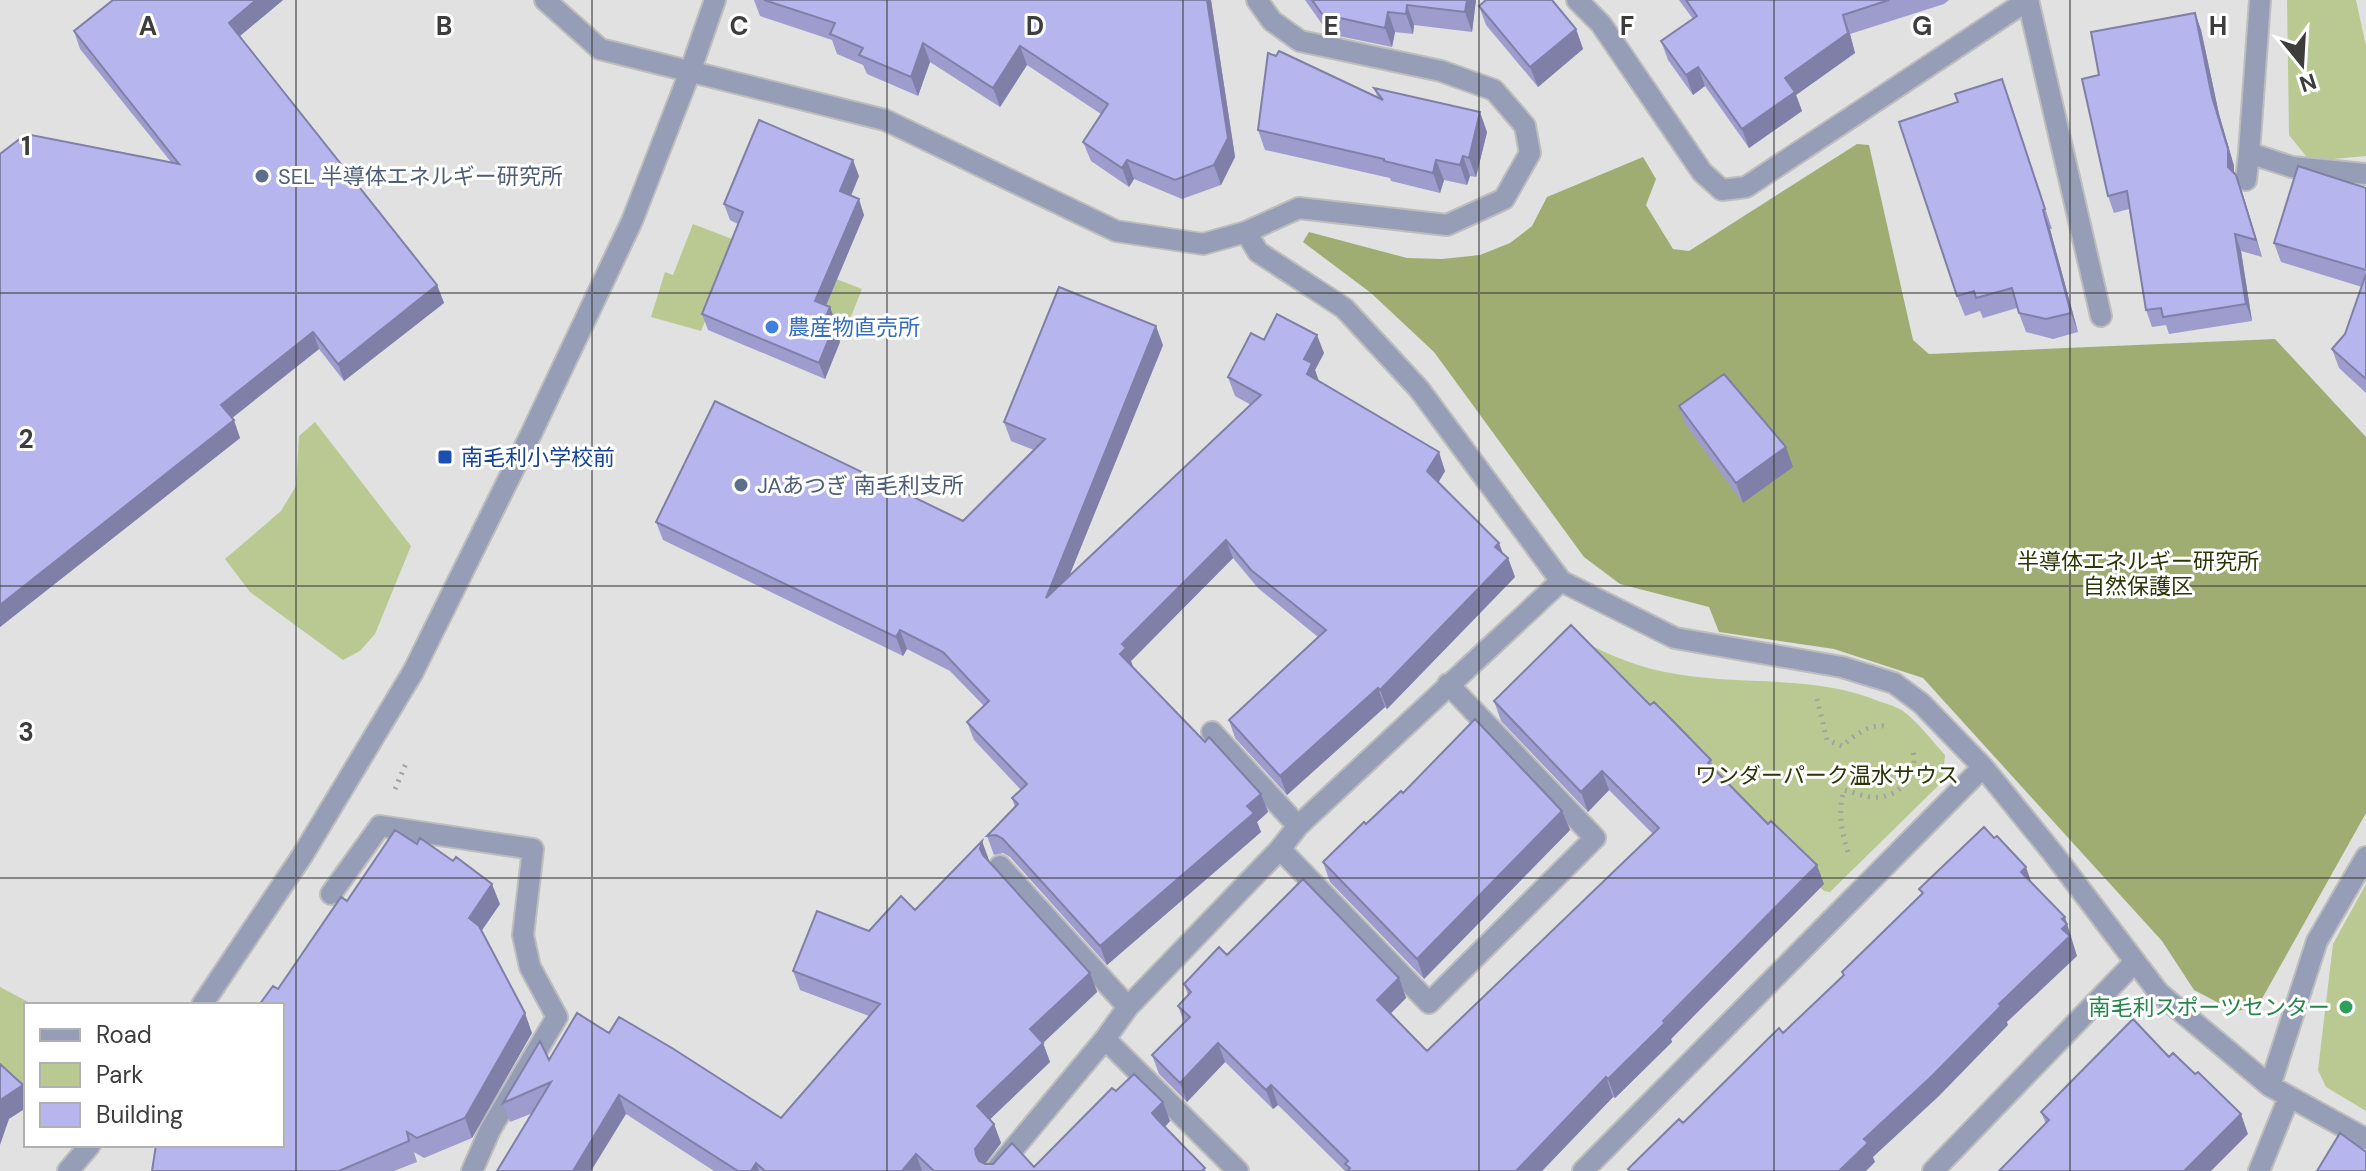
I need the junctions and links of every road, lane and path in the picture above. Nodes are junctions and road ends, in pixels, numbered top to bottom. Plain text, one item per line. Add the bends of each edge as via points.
1 (545, 0) edge
2 (715, 0) edge
3 (1257, 0) edge
4 (1577, 0) edge
5 (2260, 0) edge
6 (690, 72) junction
7 (2249, 153) junction
8 (2366, 174) edge
9 (2246, 180) dead end
10 (1246, 232) junction
11 (2101, 316) dead end
12 (1561, 581) junction
13 (1448, 684) junction
14 (1821, 717) dead end
15 (1896, 727) dead end
16 (1212, 732) dead end
17 (1910, 742) dead end
18 (1983, 767) junction
19 (1298, 826) junction
20 (1280, 849) junction
21 (2366, 857) edge
22 (1000, 866) dead end
23 (1870, 881) junction
24 (331, 894) dead end
25 (2134, 963) junction
26 (203, 1003) edge
27 (1128, 1007) junction
28 (1105, 1039) junction
29 (2270, 1086) junction
30 (2289, 1097) junction
31 (2366, 1139) edge
32 (88, 1147) edge
33 (68, 1171) edge
34 (472, 1171) edge
35 (995, 1171) edge
36 (1238, 1171) edge
37 (1583, 1171) edge
38 (1933, 1171) edge
39 (2259, 1171) edge

1 - 6 street via 600,49
2 - 6 street
3 - 10 street via 1272,21 1300,41 1441,71 1494,90 1525,126 1530,153 1504,199 1447,225 1299,208
4 - 11 street via 1601,24 1702,172 1722,190 1746,187 2028,0
5 - 7 street
6 - 10 street via 885,120 1116,231 1203,244
6 - 26 street via 632,221 413,672 302,856
7 - 8 street via 2292,167
7 - 9 street
10 - 12 street via 1258,252 1344,308 1419,389
12 - 13 street
12 - 18 street via 1675,638 1842,667 1894,683
13 - 19 street
13 - 20 street via 1595,838 1429,1003
14 - 15 path via 1827,740 1842,746 1876,725
16 - 19 street
17 - 23 path via 1915,761 1909,781 1892,795 1844,790 1839,806 1852,863
18 - 23 street
18 - 25 street
19 - 20 street
20 - 27 street
21 - 29 street via 2317,941
22 - 27 street
23 - 37 street
24 - 34 street via 380,826 533,849 523,935 530,967 557,1017 490,1130
25 - 29 street via 2159,993
25 - 38 street
27 - 28 street
28 - 35 street
28 - 36 street
29 - 30 street
30 - 31 street
30 - 39 street
32 - 33 street

